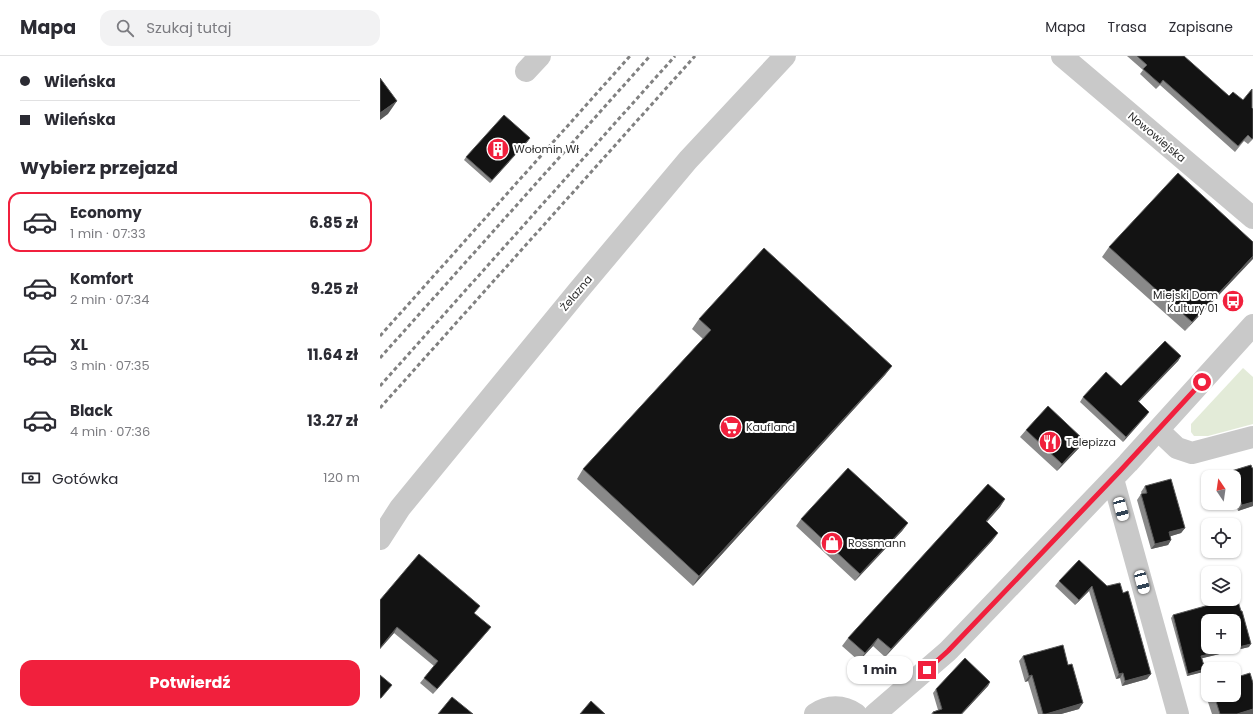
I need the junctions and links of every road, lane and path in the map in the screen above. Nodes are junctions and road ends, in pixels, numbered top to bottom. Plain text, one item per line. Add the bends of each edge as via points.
1 (785, 56) edge
2 (1062, 56) edge
3 (1253, 218) edge
4 (1253, 325) edge
5 (1158, 430) junction
6 (1253, 437) edge
7 (1113, 478) junction
8 (380, 539) edge
9 (815, 714) edge
10 (856, 714) edge
11 (875, 714) edge
12 (1178, 714) edge

1 - 8 street, Żelazna via 688,160 578,291 400,508
2 - 3 street, Nowowiejska
4 - 5 street
5 - 6 street via 1177,448 1192,453
5 - 7 street
7 - 11 street via 948,651
7 - 12 street
9 - 10 street via 834,706 843,707

